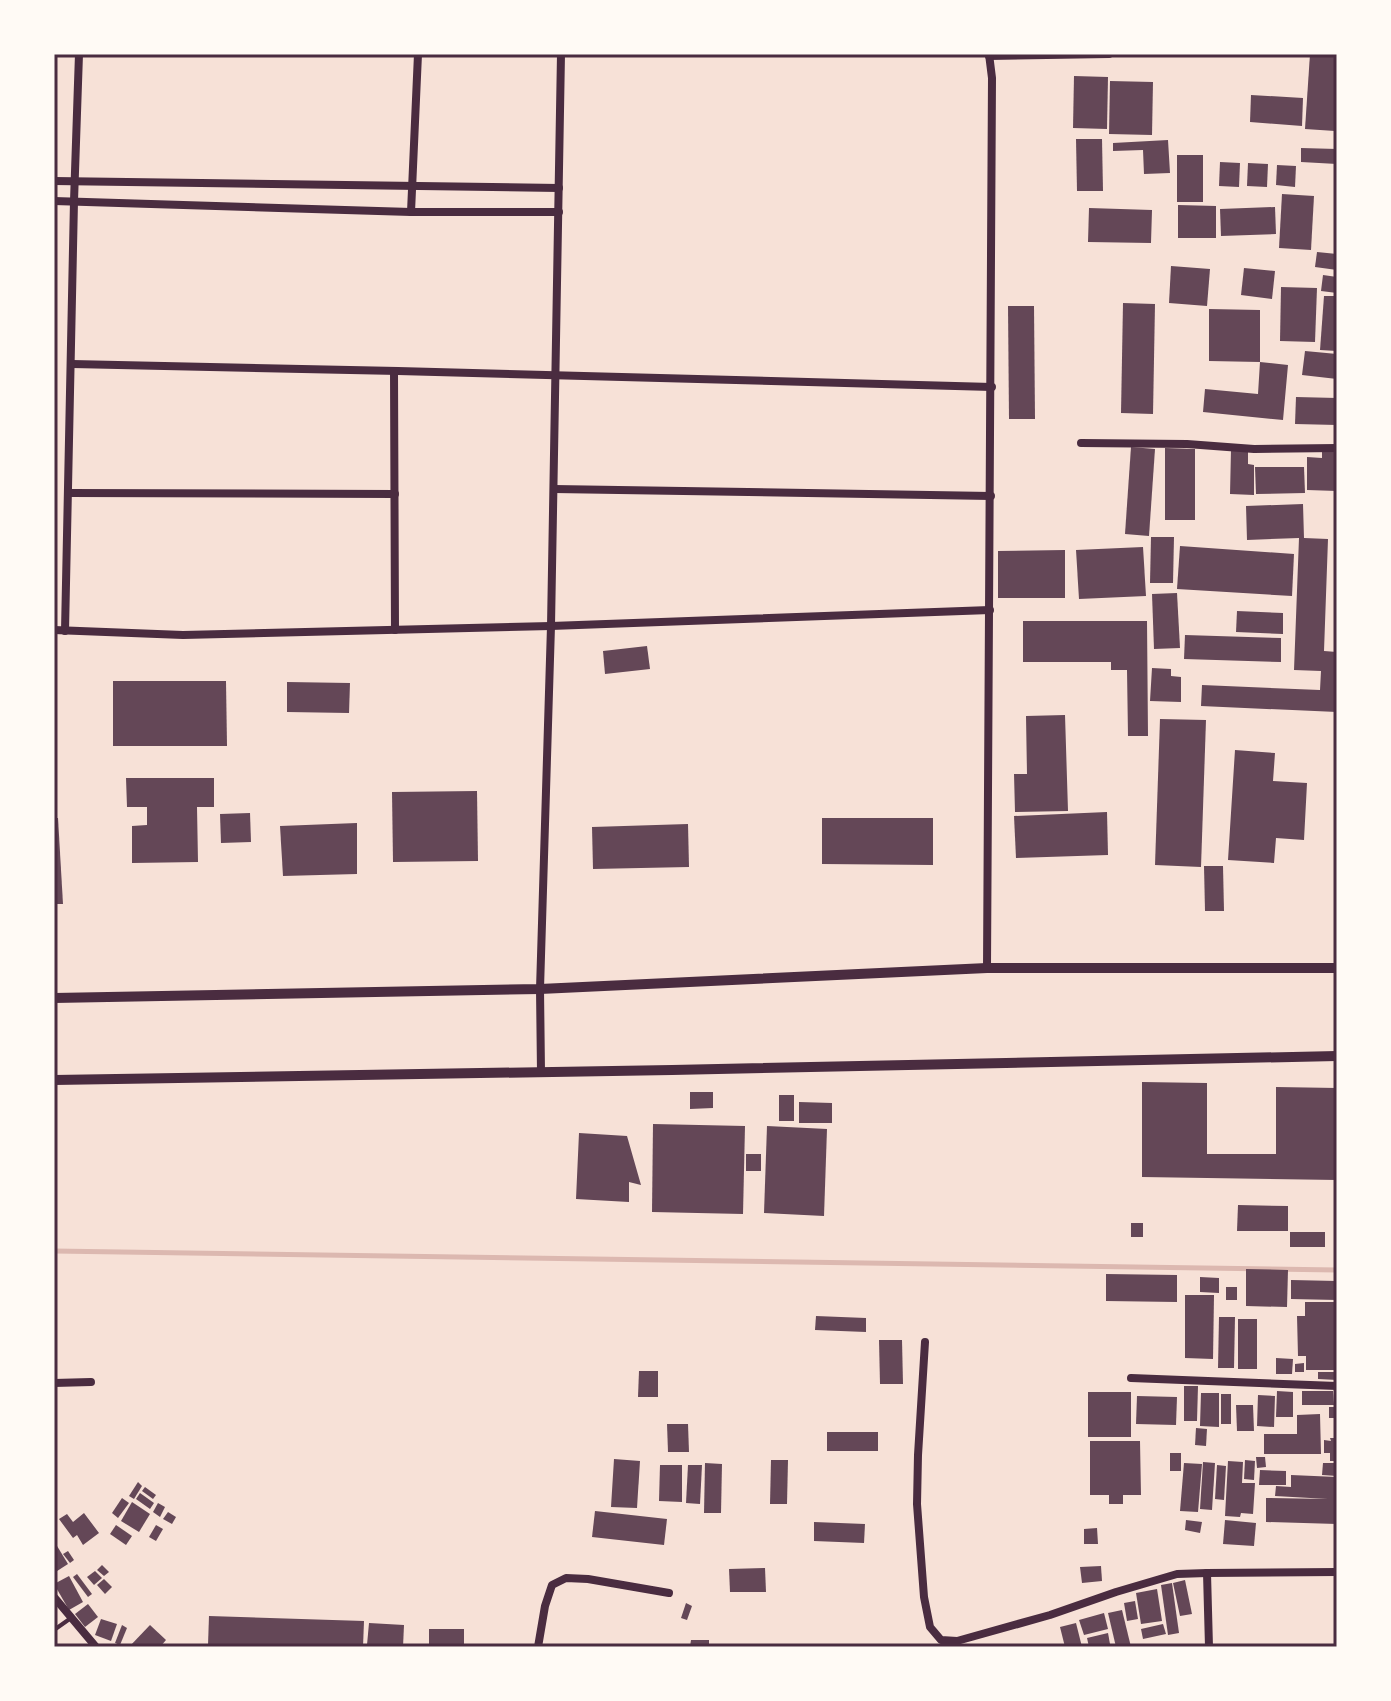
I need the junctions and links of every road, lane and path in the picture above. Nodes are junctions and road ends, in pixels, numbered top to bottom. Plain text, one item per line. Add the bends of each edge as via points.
1 (79, 54) edge
2 (418, 54) edge
3 (561, 54) edge
4 (1109, 54) edge
5 (989, 55) edge
6 (54, 181) edge
7 (75, 181) junction
8 (412, 186) junction
9 (559, 188) junction
10 (54, 201) edge
11 (74, 201) junction
12 (411, 212) junction
13 (559, 212) junction
14 (72, 364) junction
15 (394, 371) junction
16 (556, 376) junction
17 (992, 387) junction
18 (1081, 443) dead end
19 (1337, 448) edge
20 (554, 489) junction
21 (69, 493) junction
22 (395, 494) junction
23 (991, 496) junction
24 (990, 610) junction
25 (551, 626) junction
26 (54, 630) edge
27 (395, 630) junction
28 (65, 631) junction
29 (987, 968) junction
30 (1337, 968) edge
31 (540, 989) junction
32 (54, 998) edge
33 (1337, 1056) edge
34 (541, 1072) junction
35 (54, 1080) edge
36 (925, 1342) dead end
37 (1131, 1378) dead end
38 (91, 1382) dead end
39 (54, 1383) edge
40 (1337, 1386) edge
41 (1337, 1572) edge
42 (1207, 1573) junction
43 (669, 1593) dead end
44 (54, 1597) edge
45 (71, 1618) junction
46 (54, 1630) edge
47 (957, 1644) edge
48 (96, 1647) edge
49 (538, 1647) edge
50 (1209, 1647) edge

1 - 7 street
2 - 8 street
3 - 9 street
4 - 5 street
5 - 17 street
6 - 7 street
7 - 8 street
7 - 11 street
8 - 9 street
8 - 12 street
9 - 13 street
10 - 11 street
11 - 12 street
11 - 14 street
12 - 13 street
13 - 16 street
14 - 15 street
14 - 21 street
15 - 16 street
15 - 22 street
16 - 17 street
16 - 20 street
17 - 23 street
18 - 19 street
20 - 23 street
20 - 25 street
21 - 22 street
21 - 28 street
22 - 27 street
23 - 24 street
24 - 25 street
24 - 29 street
25 - 27 street
25 - 31 street
26 - 28 street
27 - 28 street via 183,635
29 - 30 street
29 - 31 street
31 - 32 street
31 - 34 street
33 - 34 street
34 - 35 street
36 - 47 street via 917,1504 924,1597 930,1627 941,1640
37 - 40 street
38 - 39 street
41 - 42 street
42 - 47 street via 1177,1574
42 - 50 street
43 - 49 street via 566,1578 552,1585
44 - 45 street
45 - 46 lane
45 - 48 street

